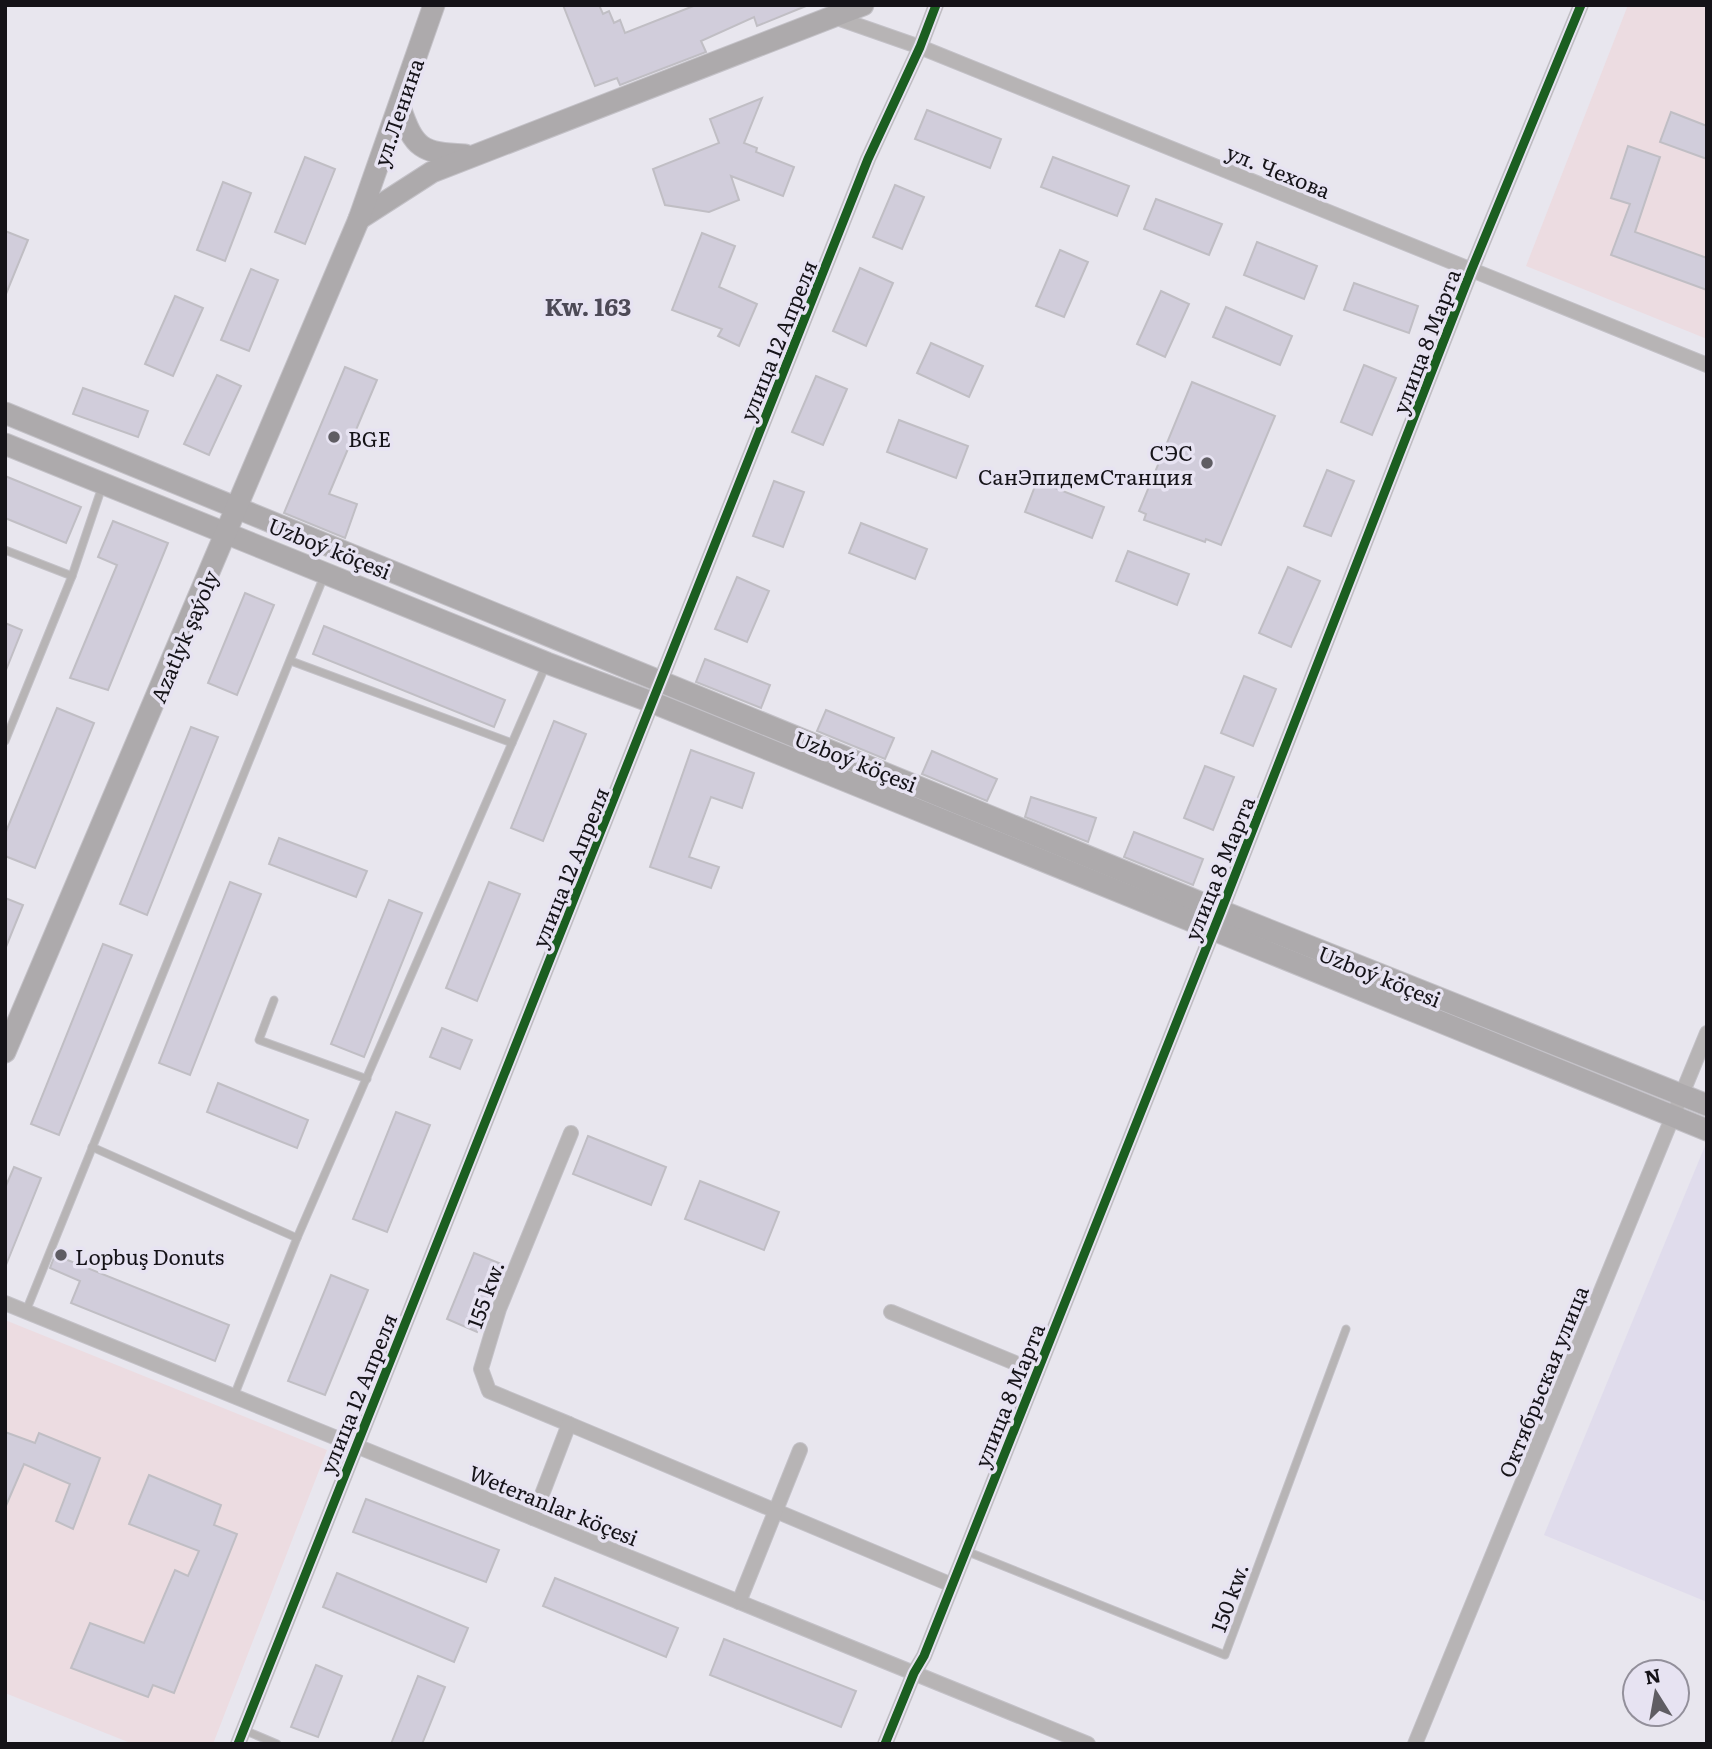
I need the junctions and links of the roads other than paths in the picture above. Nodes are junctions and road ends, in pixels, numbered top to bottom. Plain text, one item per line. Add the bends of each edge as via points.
1 (434, 5) edge
2 (863, 5) edge
3 (936, 5) edge
4 (1581, 5) edge
5 (834, 18) junction
6 (920, 47) junction
7 (400, 107) junction
8 (471, 156) junction
9 (359, 219) junction
10 (1472, 271) junction
11 (1707, 365) edge
12 (5, 413) edge
13 (5, 444) edge
14 (103, 483) junction
15 (236, 509) junction
16 (227, 532) junction
17 (5, 550) edge
18 (326, 572) junction
19 (72, 576) junction
20 (291, 661) junction
21 (547, 663) junction
22 (662, 680) junction
23 (654, 703) junction
24 (5, 741) edge
25 (512, 743) junction
26 (1217, 920) junction
27 (274, 1000) dead end
28 (1707, 1033) edge
29 (5, 1052) edge
30 (367, 1079) junction
31 (1682, 1096) junction
32 (1707, 1105) edge
33 (1673, 1116) junction
34 (1707, 1130) edge
35 (571, 1133) dead end
36 (92, 1147) junction
37 (297, 1238) junction
38 (5, 1303) edge
39 (26, 1311) junction
40 (891, 1312) dead end
41 (1346, 1329) dead end
42 (1037, 1372) junction
43 (233, 1396) junction
44 (569, 1424) junction
45 (355, 1446) junction
46 (800, 1450) dead end
47 (776, 1510) junction
48 (533, 1518) junction
49 (966, 1550) junction
50 (952, 1585) junction
51 (739, 1602) junction
52 (914, 1673) junction
53 (241, 1737) edge
54 (277, 1744) edge
55 (885, 1744) edge
56 (1088, 1744) edge
57 (1415, 1744) edge

1 - 7 street, ул.Ленина
2 - 5 street
3 - 6 street, улица 12 Апреля
4 - 10 street, улица 8 Марта
5 - 6 street, ул. Чехова
5 - 8 street
6 - 10 street, ул. Чехова
6 - 22 street, улица 12 Апреля via 868,159
7 - 8 street via 408,132 422,149
7 - 9 street, ул.Ленина
8 - 9 street via 432,172
9 - 15 street, Azatlyk şaýoly
10 - 11 street, ул. Чехова
10 - 26 street, улица 8 Марта
12 - 15 street, Uzboý köçesi
13 - 14 street, Uzboý köçesi
14 - 16 street, Uzboý köçesi
14 - 19 lane
15 - 16 street, Azatlyk şaýoly
15 - 22 street, Uzboý köçesi
16 - 18 street, Uzboý köçesi
16 - 29 street, Azatlyk şaýoly
17 - 19 lane
18 - 20 lane
18 - 21 street, Uzboý köçesi
19 - 24 lane
20 - 25 lane
20 - 36 lane
21 - 23 street, Uzboý köçesi
21 - 25 lane
22 - 23 street, улица 12 Апреля
22 - 26 street, Uzboý köçesi
23 - 26 street, Uzboý köçesi
23 - 45 street, улица 12 Апреля
25 - 30 lane
26 - 31 street, Uzboý köçesi
26 - 33 street, Uzboý köçesi
26 - 42 street, улица 8 Марта
27 - 30 lane via 259,1040
28 - 31 street, Октябрьская улица
30 - 37 lane
31 - 32 street, Uzboý köçesi
31 - 33 street, Октябрьская улица
33 - 34 street, Uzboý köçesi
33 - 57 street, Октябрьская улица
35 - 44 street, 155 kw. via 499,1309 481,1369 489,1391
36 - 37 lane
36 - 39 lane
37 - 43 lane
38 - 39 street, Weteranlar köçesi
39 - 43 street, Weteranlar köçesi
40 - 42 street
41 - 49 lane, 150 kw. via 1225,1655
42 - 49 street, улица 8 Марта
43 - 45 street, Weteranlar köçesi
44 - 47 street, 155 kw.
44 - 48 street
45 - 48 street, Weteranlar köçesi
45 - 53 street, улица 12 Апреля
46 - 47 street
47 - 50 street, 155 kw.
47 - 51 street
48 - 51 street, Weteranlar köçesi
49 - 50 street, улица 8 Марта
50 - 52 street, улица 8 Марта
51 - 52 street, Weteranlar köçesi
52 - 55 street, улица 8 Марта
52 - 56 street, Weteranlar köçesi
53 - 54 lane

